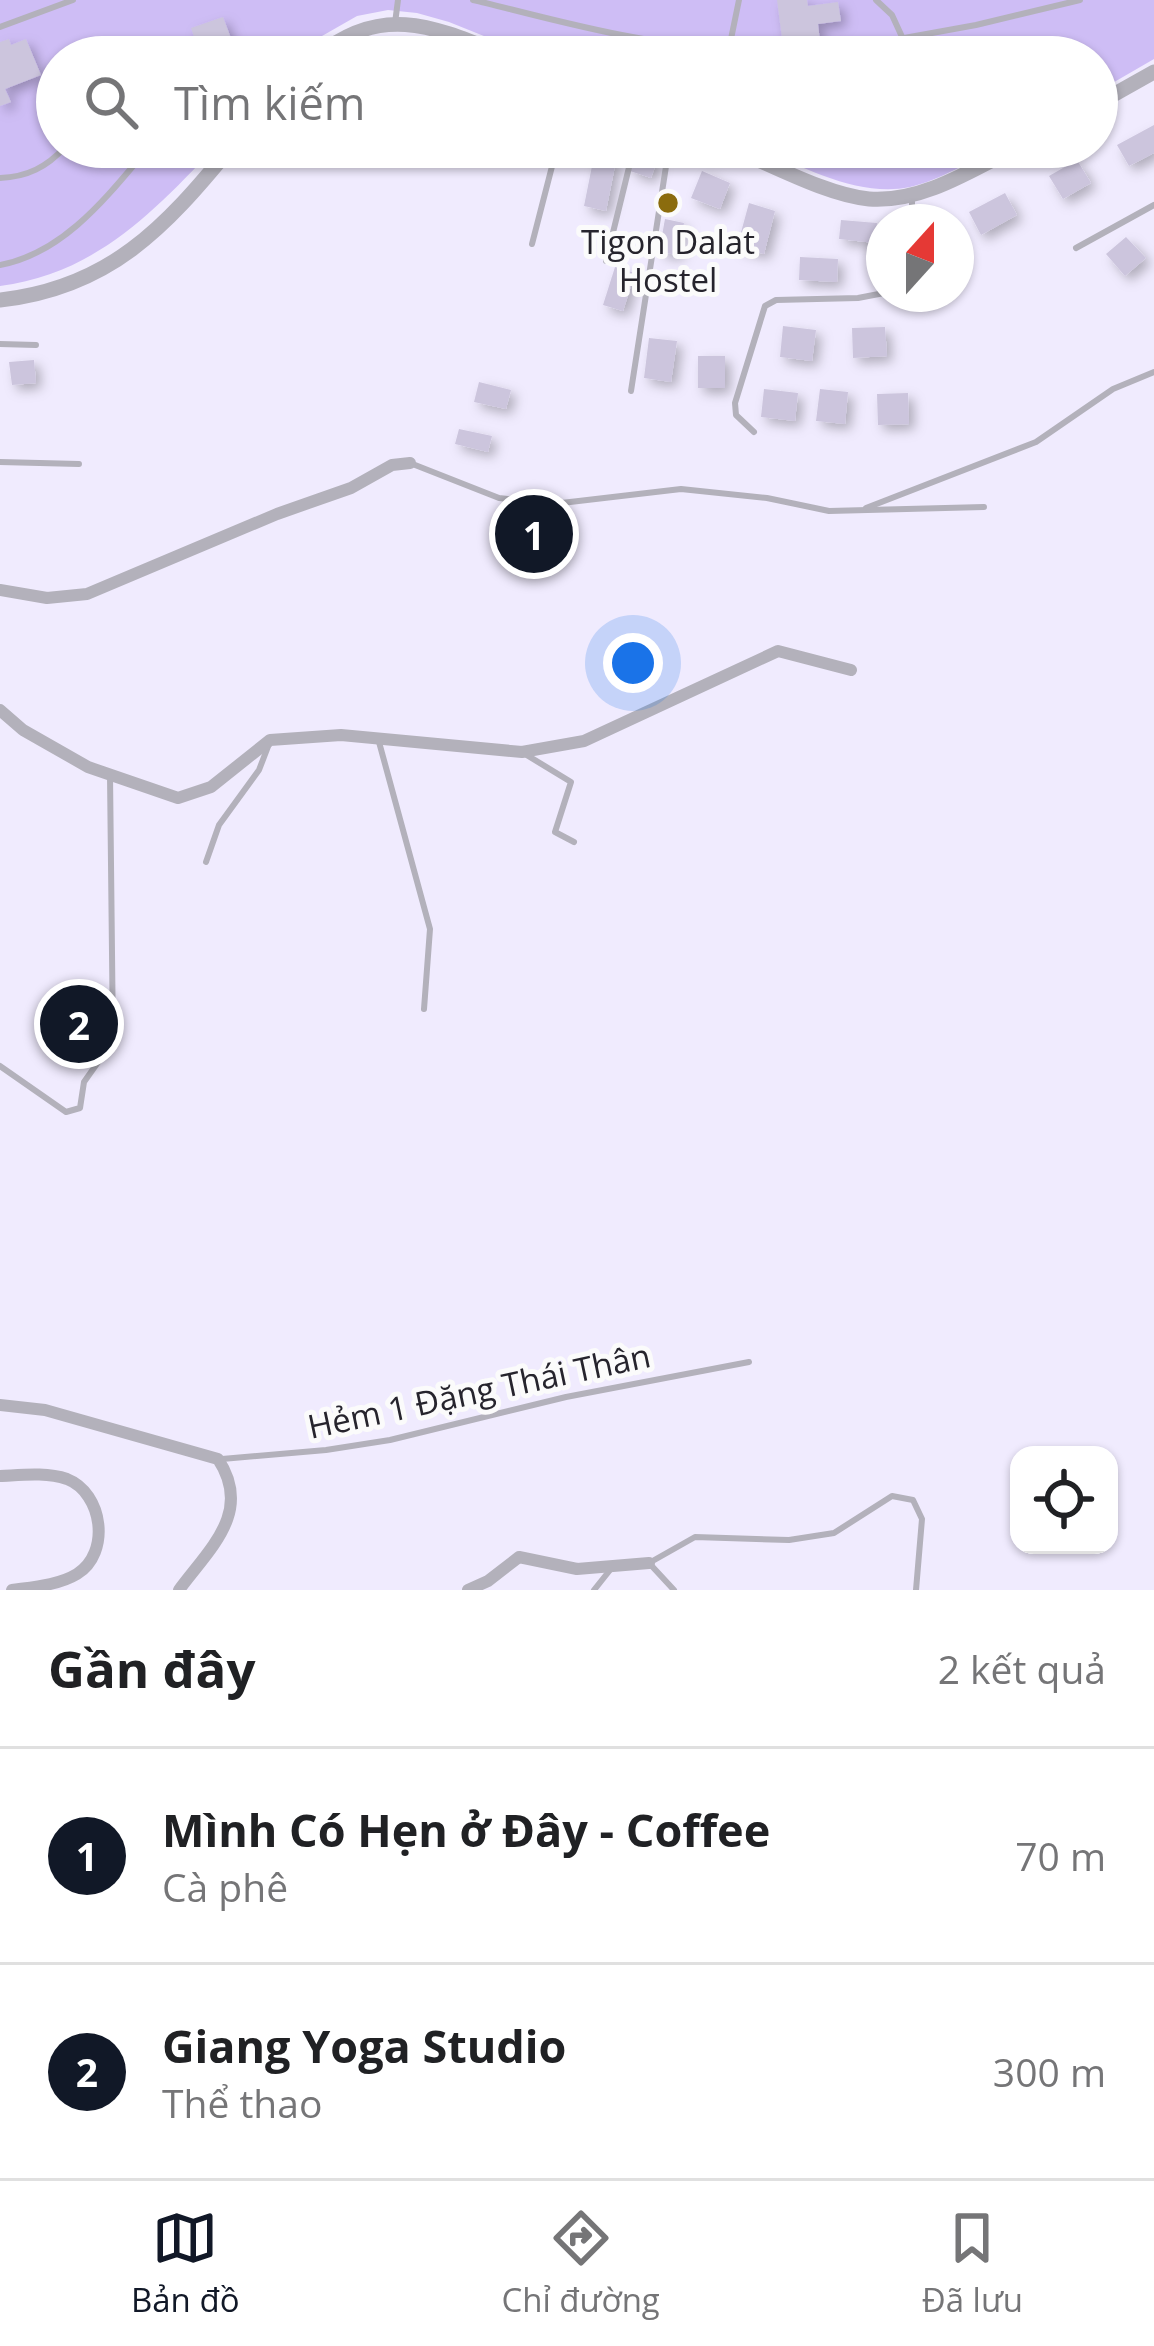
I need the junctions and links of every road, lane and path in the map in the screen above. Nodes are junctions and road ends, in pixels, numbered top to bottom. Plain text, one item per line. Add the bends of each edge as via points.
1 (74, 0) edge
2 (472, 0) edge
3 (739, 0) edge
4 (876, 0) edge
5 (1079, 0) edge
6 (396, 1) edge
7 (394, 23) junction
8 (0, 27) edge
9 (347, 36) edge
10 (456, 36) edge
11 (635, 36) edge
12 (732, 36) edge
13 (902, 36) edge
14 (912, 36) edge
15 (1154, 72) edge
16 (1118, 92) edge
17 (41, 168) edge
18 (131, 168) edge
19 (213, 168) edge
20 (551, 168) edge
21 (629, 168) edge
22 (666, 168) edge
23 (784, 168) edge
24 (974, 168) edge
25 (0, 178) edge
26 (912, 195) junction
27 (912, 204) edge
28 (1154, 205) edge
29 (532, 244) dead end
30 (1076, 248) dead end
31 (606, 261) dead end
32 (0, 265) edge
33 (866, 296) edge
34 (0, 300) edge
35 (0, 344) edge
36 (36, 345) dead end
37 (1154, 372) edge
38 (631, 391) dead end
39 (754, 432) dead end
40 (0, 462) edge
41 (410, 463) joint
42 (80, 464) dead end
43 (984, 507) dead end
44 (857, 512) junction
45 (0, 590) edge
46 (851, 670) dead end
47 (4, 717) edge
48 (378, 738) junction
49 (270, 740) junction
50 (522, 752) junction
51 (110, 775) junction
52 (574, 842) dead end
53 (206, 862) dead end
54 (424, 1010) dead end
55 (0, 1066) edge
56 (748, 1362) dead end
57 (0, 1406) edge
58 (218, 1460) junction
59 (0, 1476) edge
60 (649, 1563) junction
61 (612, 1567) junction
62 (12, 1590) edge
63 (179, 1590) edge
64 (468, 1590) edge
65 (594, 1590) edge
66 (674, 1590) edge
67 (916, 1590) edge

1 - 8 lane
2 - 11 lane
3 - 12 lane
4 - 13 lane
5 - 14 lane
6 - 7 lane
7 - 9 street
7 - 10 street
15 - 16 street
17 - 25 lane
18 - 32 lane via 80,226
19 - 34 street via 164,226 114,265 63,289
20 - 29 lane
21 - 31 lane
22 - 38 lane
23 - 26 street via 866,199
24 - 26 street
26 - 27 lane
28 - 30 lane
33 - 39 lane via 764,306 735,403
35 - 36 lane
37 - 44 lane via 1113,389 1036,442
40 - 42 lane
41 - 44 lane via 514,501 681,490
41 - 45 street via 86,594
43 - 44 lane
46 - 50 street via 778,652 584,741
47 - 51 street
48 - 49 street
48 - 50 street
48 - 54 lane via 430,929
49 - 51 street via 211,788 178,798
49 - 53 lane
50 - 52 lane via 571,782 555,832
51 - 55 lane via 113,1041 73,1112
56 - 58 lane, Hẻm 1 Đặng Thái Thân via 390,1440
57 - 58 street via 45,1410
58 - 63 street via 231,1479 228,1523
59 - 62 street via 71,1481 90,1499 99,1527 95,1550 76,1575
60 - 61 street
60 - 66 lane
60 - 67 lane via 695,1537 833,1533 884,1500 903,1497 922,1520
61 - 64 street via 519,1557
61 - 65 lane

